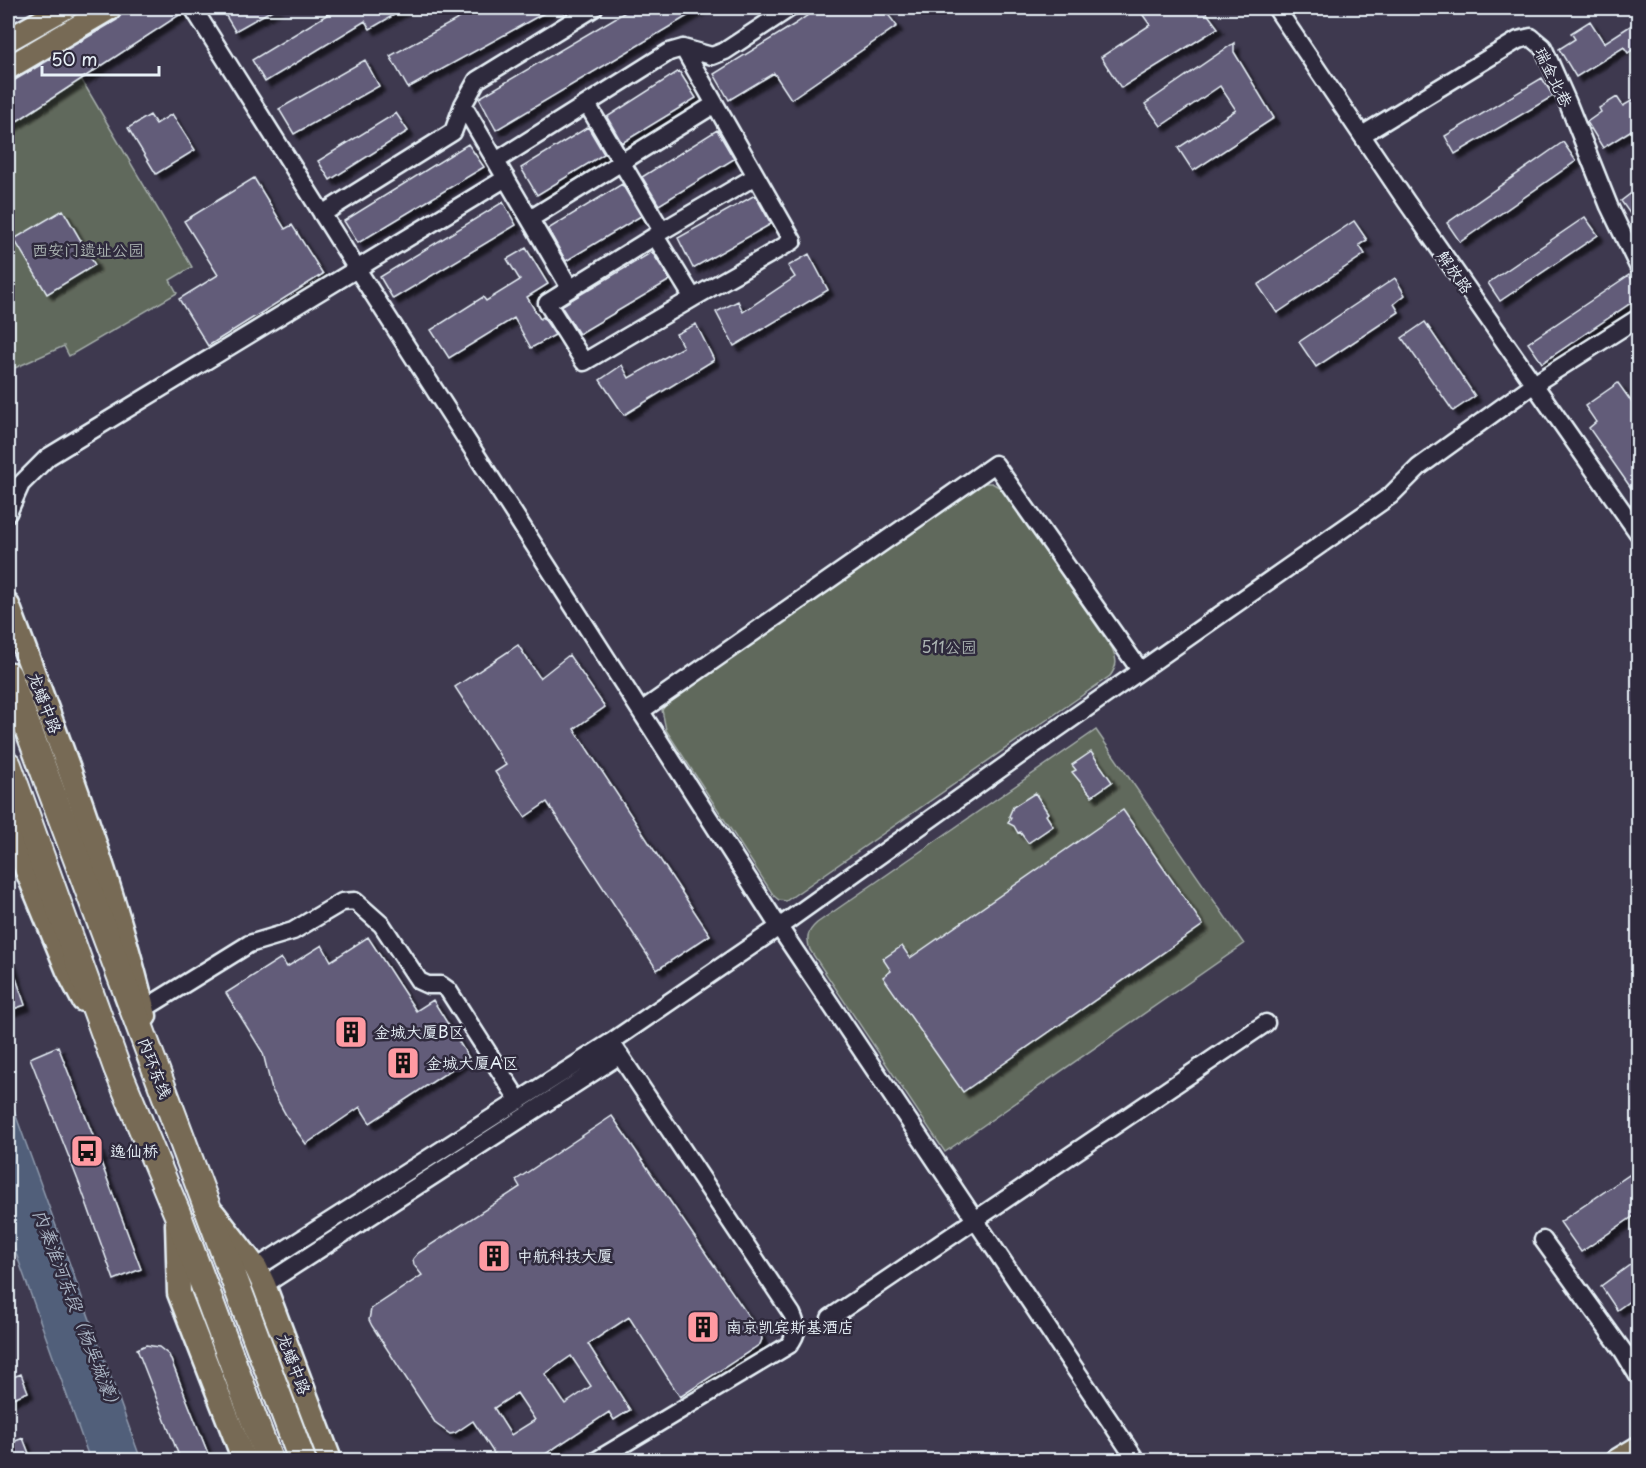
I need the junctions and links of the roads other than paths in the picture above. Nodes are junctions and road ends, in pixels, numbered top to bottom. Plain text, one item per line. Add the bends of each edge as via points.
1 (65, 8) edge
2 (110, 8) edge
3 (193, 8) edge
4 (594, 8) edge
5 (790, 8) edge
6 (1276, 8) edge
7 (8, 40) edge
8 (682, 48) junction
9 (8, 68) edge
10 (587, 104) junction
11 (715, 104) junction
12 (463, 105) junction
13 (1362, 135) junction
14 (496, 161) junction
15 (756, 176) junction
16 (506, 178) junction
17 (322, 214) junction
18 (530, 219) junction
19 (658, 233) junction
20 (1638, 266) edge
21 (357, 269) junction
22 (570, 288) junction
23 (693, 298) junction
24 (1638, 318) edge
25 (1534, 384) junction
26 (8, 513) edge
27 (1638, 533) edge
28 (8, 605) edge
29 (1140, 670) junction
30 (8, 675) edge
31 (640, 711) junction
32 (8, 765) edge
33 (8, 826) edge
34 (779, 927) junction
35 (144, 1010) junction
36 (1266, 1023) dead end
37 (615, 1049) junction
38 (117, 1068) junction
39 (161, 1084) junction
40 (519, 1101) junction
41 (206, 1204) junction
42 (177, 1213) junction
43 (976, 1221) junction
44 (1543, 1240) dead end
45 (260, 1277) junction
46 (830, 1318) dead end
47 (1638, 1376) edge
48 (1638, 1448) edge
49 (244, 1461) edge
50 (269, 1461) edge
51 (302, 1461) edge
52 (330, 1461) edge
53 (597, 1461) edge
54 (1136, 1461) edge
55 (1618, 1461) edge

1 - 7 main road
2 - 9 main road
3 - 17 street
4 - 12 street via 477,80
5 - 8 street via 712,56
6 - 13 street, 解放路
8 - 10 street via 669,52
8 - 11 street
10 - 14 street
10 - 19 street
11 - 15 street
11 - 18 street
12 - 14 street
12 - 17 street via 453,132
13 - 20 street, 瑞金北巷 via 1518,40 1531,37 1543,47
13 - 25 street, 解放路
14 - 16 street
15 - 19 street
15 - 23 street via 793,241
16 - 18 street
16 - 21 street
17 - 21 street
18 - 22 street
19 - 22 street
19 - 23 street
21 - 26 street via 48,458 21,484
21 - 31 street
22 - 23 street via 547,303 584,362
24 - 25 street
25 - 27 street, 解放路
25 - 29 street via 1419,467 1390,496
28 - 35 main road, 龙蟠中路 via 82,802 130,951
29 - 31 street via 995,464
29 - 34 street
30 - 39 highway, 内环东线
31 - 34 street
32 - 38 highway, 内环东线
33 - 38 main road via 68,971
34 - 37 street
34 - 43 street
35 - 39 main road, 龙蟠中路
35 - 40 street via 249,944 293,931 342,902 355,901 382,925 419,981 448,990
36 - 43 street
37 - 40 street
37 - 45 street
37 - 53 street via 797,1325 789,1345
38 - 42 highway, 内环东线
39 - 41 highway, 内环东线
40 - 45 street
41 - 45 main road, 龙蟠中路
41 - 51 highway, 内环东线
42 - 49 main road via 179,1293
42 - 50 highway, 内环东线
43 - 46 street
43 - 54 street
44 - 47 street
45 - 52 main road, 龙蟠中路
48 - 55 main road

